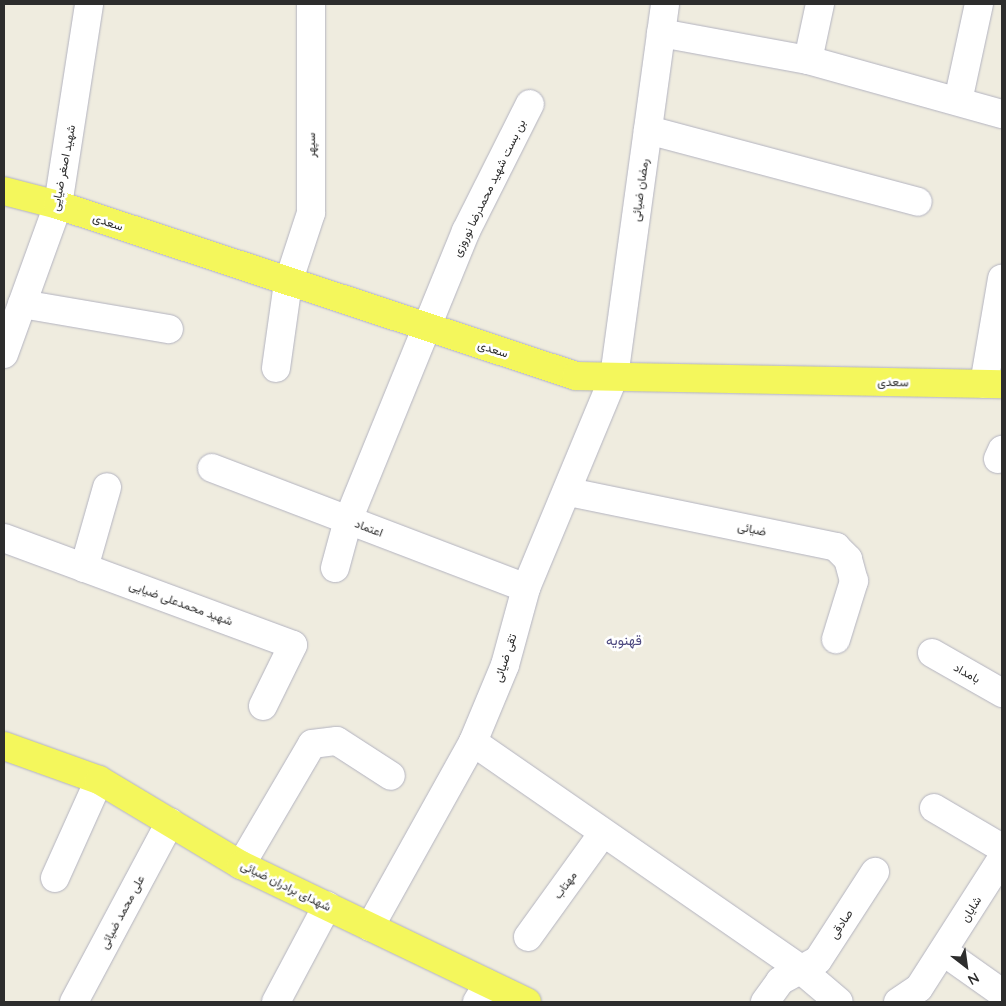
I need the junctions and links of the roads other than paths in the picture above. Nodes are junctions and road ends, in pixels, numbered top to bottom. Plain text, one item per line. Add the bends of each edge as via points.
1 (90, 4) edge
2 (310, 4) edge
3 (665, 4) edge
4 (820, 4) edge
5 (979, 4) edge
6 (661, 33) junction
7 (808, 60) junction
8 (958, 101) junction
9 (530, 104) dead end
10 (1002, 114) edge
11 (648, 130) junction
12 (4, 191) edge
13 (918, 202) dead end
14 (58, 205) junction
15 (1002, 279) edge
16 (288, 283) junction
17 (22, 304) junction
18 (428, 328) junction
19 (169, 329) dead end
20 (5, 349) edge
21 (276, 368) dead end
22 (614, 377) junction
23 (993, 384) edge
24 (212, 468) dead end
25 (107, 487) dead end
26 (569, 492) junction
27 (348, 520) junction
28 (4, 538) edge
29 (84, 568) junction
30 (335, 568) dead end
31 (526, 588) junction
32 (836, 640) dead end
33 (932, 654) dead end
34 (1002, 693) edge
35 (263, 706) dead end
36 (4, 726) edge
37 (473, 742) junction
38 (4, 746) edge
39 (50, 762) junction
40 (391, 776) dead end
41 (99, 780) junction
42 (934, 808) dead end
43 (170, 822) junction
44 (603, 833) junction
45 (1002, 848) edge
46 (1002, 858) edge
47 (242, 865) junction
48 (875, 872) dead end
49 (55, 878) dead end
50 (326, 906) junction
51 (370, 926) junction
52 (528, 938) dead end
53 (944, 952) junction
54 (799, 968) junction
55 (483, 993) edge
56 (1002, 994) edge
57 (74, 1002) edge
58 (276, 1002) edge
59 (526, 1002) edge
60 (765, 1002) edge
61 (839, 1002) edge
62 (898, 1002) edge

1 - 14 street, شهید اصغر ضیایی
2 - 16 street, سپهر via 311,213
3 - 6 street, رمضان ضیائی
4 - 7 street
5 - 8 street
6 - 7 street
6 - 11 street, رمضان ضیائی
7 - 8 street
8 - 10 street
9 - 18 street, بن بست شهید محمدرضا نوروزی via 466,231
11 - 13 street
11 - 22 street, رمضان ضیائی
12 - 14 main road, سعدی
14 - 16 main road, سعدی
14 - 17 street, شهید اصغر ضیایی
15 - 23 street
16 - 18 main road, سعدی
16 - 21 street, سپهر
17 - 19 street
17 - 20 street, شهید اصغر ضیایی
18 - 22 main road, سعدی via 576,376
18 - 27 street, بن بست شهید محمدرضا نوروزی
22 - 23 main road, سعدی
22 - 26 street, تقی ضیائی
24 - 27 street, اعتماد
25 - 29 street
26 - 31 street, تقی ضیائی
26 - 32 street, ضیائی via 836,546 848,559 854,581
27 - 30 street, بن بست شهید محمدرضا نوروزی
27 - 31 street, اعتماد
28 - 29 street, شهید محمدعلی ضیایی
29 - 35 street, شهید محمدعلی ضیایی via 294,644
31 - 37 street, تقی ضیائی via 505,665
33 - 34 street, بامداد
36 - 39 main road, شهدای برادران ضیائی
37 - 44 street
37 - 51 street, تقی ضیائی
38 - 39 main road, شهدای برادران ضیائی
39 - 41 main road, شهدای برادران ضیائی
40 - 47 street via 337,741 312,744
41 - 43 main road, شهدای برادران ضیائی
41 - 49 street
42 - 45 street
43 - 47 main road, شهدای برادران ضیائی
43 - 57 street, علی محمد ضیائی
44 - 52 street, مهتاب
44 - 54 street
46 - 53 street, شایان
47 - 50 main road, شهدای برادران ضیائی
48 - 54 street, صادقی via 818,960
50 - 51 main road, شهدای برادران ضیائی
50 - 58 street
51 - 55 main road, شهدای برادران ضیائی
53 - 56 street
53 - 62 street, شایان via 919,988
54 - 60 street via 780,981
54 - 61 street
55 - 59 main road, شهدای برادران ضیائی

